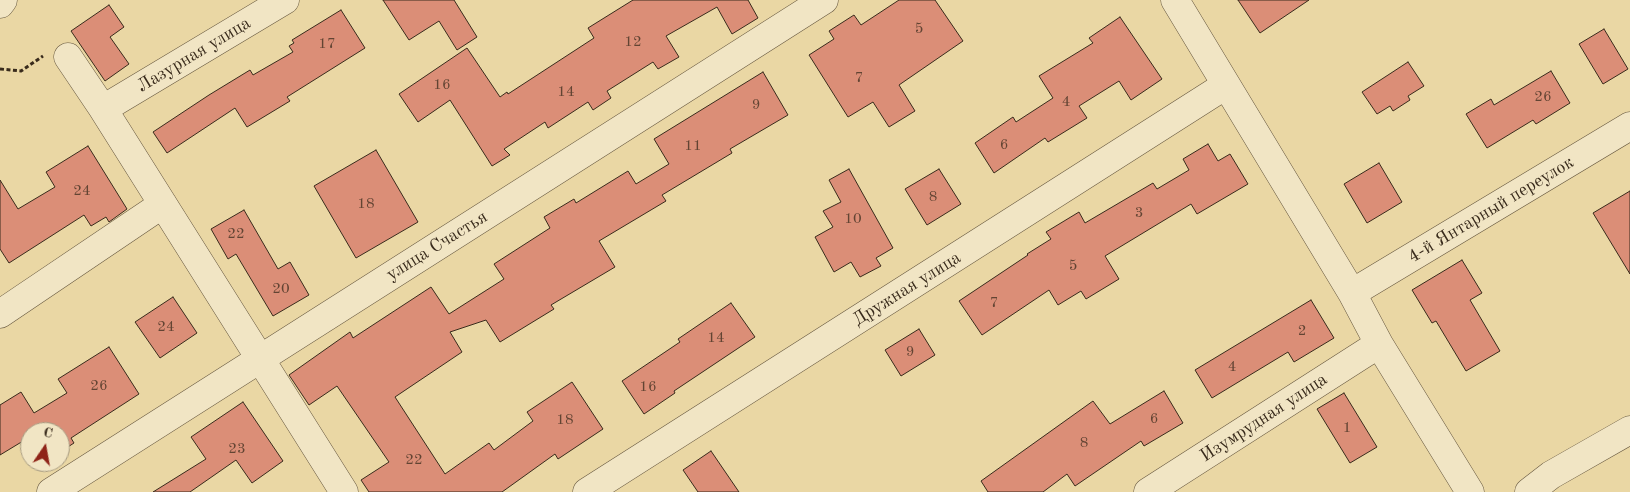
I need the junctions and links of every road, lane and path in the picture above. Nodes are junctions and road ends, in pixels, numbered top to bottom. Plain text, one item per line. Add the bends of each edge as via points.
1 (3, 0) edge
2 (285, 0) edge
3 (824, 0) edge
4 (1175, 0) edge
5 (0, 4) edge
6 (59, 54) joint
7 (0, 69) edge
8 (1226, 85) junction
9 (103, 109) junction
10 (1630, 126) edge
11 (163, 204) junction
12 (1352, 293) junction
13 (0, 314) edge
14 (1379, 344) junction
15 (260, 359) junction
16 (1630, 430) edge
17 (51, 492) edge
18 (344, 492) edge
19 (587, 492) edge
20 (1148, 492) edge
21 (1470, 492) edge
22 (1529, 492) edge

1 - 5 street
2 - 9 street, Лазурная улица
3 - 15 street, улица Счастья
4 - 8 street
6 - 7 path via 21,71
6 - 9 street
8 - 12 street
8 - 19 street, Дружная улица
9 - 11 street
10 - 12 street, 4-й Янтарный переулок
11 - 13 street
11 - 15 street
12 - 14 street
14 - 20 street, Изумрудная улица
14 - 21 street
15 - 17 street, улица Счастья
15 - 18 street
16 - 22 street via 1551,475

